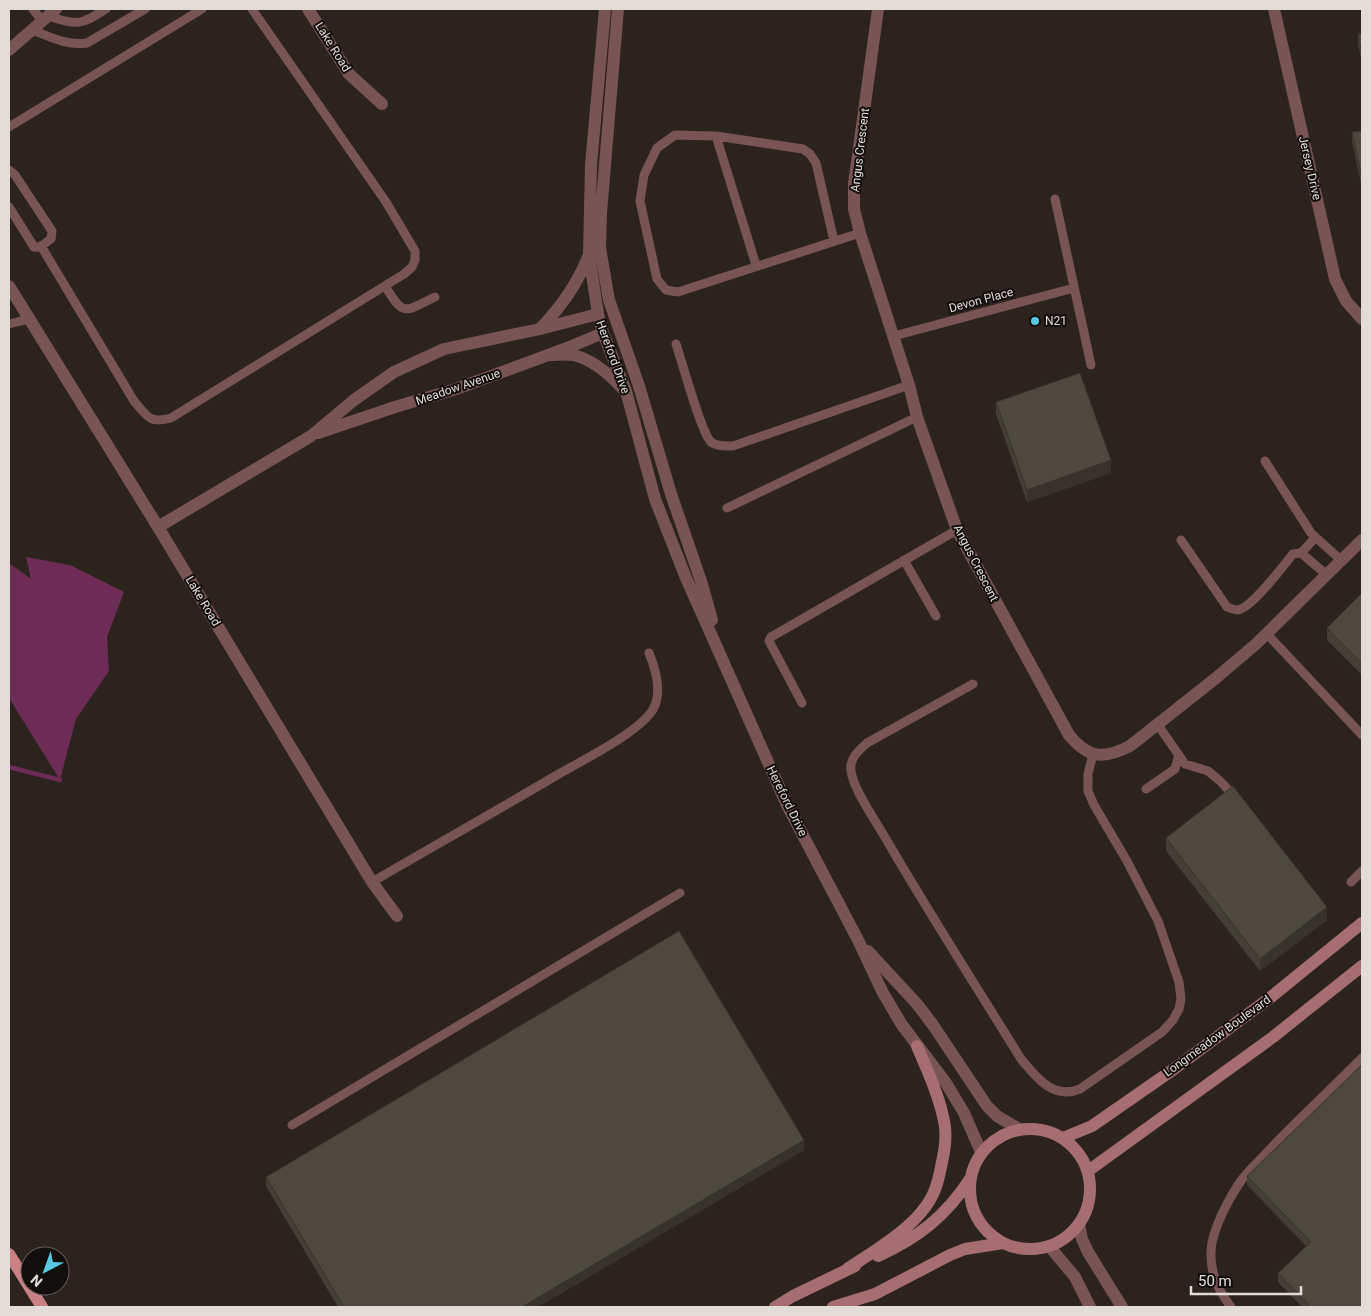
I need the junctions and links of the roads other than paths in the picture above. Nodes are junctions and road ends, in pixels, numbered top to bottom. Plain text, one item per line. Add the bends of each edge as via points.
1 (33, 9) edge
2 (106, 9) edge
3 (145, 9) edge
4 (202, 9) edge
5 (252, 9) edge
6 (308, 9) edge
7 (605, 9) edge
8 (618, 9) edge
9 (878, 9) edge
10 (1274, 9) edge
11 (49, 15) edge
12 (32, 30) junction
13 (9, 50) edge
14 (382, 104) dead end
15 (9, 128) edge
16 (716, 136) junction
17 (9, 170) edge
18 (1055, 199) dead end
19 (9, 207) edge
20 (860, 233) junction
21 (834, 241) junction
22 (41, 246) junction
23 (589, 256) junction
24 (756, 265) junction
25 (9, 286) edge
26 (385, 286) junction
27 (1074, 288) junction
28 (435, 297) dead end
29 (609, 300) junction
30 (29, 319) junction
31 (1362, 319) edge
32 (602, 323) junction
33 (9, 324) edge
34 (540, 329) junction
35 (621, 336) junction
36 (894, 336) junction
37 (676, 344) dead end
38 (548, 355) junction
39 (1090, 365) dead end
40 (909, 385) junction
41 (626, 391) junction
42 (917, 417) junction
43 (311, 436) junction
44 (1265, 461) dead end
45 (727, 508) dead end
46 (158, 526) junction
47 (957, 530) junction
48 (1314, 538) junction
49 (1181, 540) dead end
50 (1362, 540) edge
51 (1301, 553) junction
52 (904, 560) junction
53 (1342, 561) junction
54 (1327, 575) junction
55 (936, 616) dead end
56 (1267, 634) junction
57 (649, 653) dead end
58 (723, 659) junction
59 (974, 684) dead end
60 (802, 703) dead end
61 (1158, 725) junction
62 (1362, 735) edge
63 (1093, 754) junction
64 (1179, 755) junction
65 (1146, 788) dead end
66 (1240, 802) edge
67 (1362, 871) edge
68 (372, 882) junction
69 (1351, 882) dead end
70 (680, 893) dead end
71 (397, 916) dead end
72 (1362, 923) edge
73 (858, 940) junction
74 (1362, 966) edge
75 (917, 1046) junction
76 (1362, 1058) edge
77 (292, 1125) dead end
78 (1019, 1129) junction
79 (1063, 1138) junction
80 (981, 1152) junction
81 (1088, 1171) junction
82 (970, 1179) junction
83 (1079, 1224) junction
84 (1003, 1243) junction
85 (1049, 1246) junction
86 (9, 1254) edge
87 (847, 1270) junction
88 (42, 1307) edge
89 (775, 1307) edge
90 (833, 1307) edge
91 (1090, 1307) edge
92 (1122, 1307) edge
93 (1231, 1307) edge

1 - 11 lane
2 - 11 lane via 79,23
3 - 12 lane via 87,43 77,45
4 - 15 lane
5 - 26 lane via 386,202 415,250 412,267
6 - 14 street, Lake Road via 349,74
7 - 23 street, Hereford Drive via 591,165
8 - 29 street, Hereford Drive via 601,213 600,248
9 - 20 street, Angus Crescent via 854,184 854,209
10 - 31 street, Jersey Drive via 1335,279 1346,302
11 - 12 street
12 - 13 street
16 - 21 lane via 802,149 810,154 816,163
16 - 24 lane
16 - 24 lane via 675,134 657,148 644,175 640,201 657,279 666,290 678,292
17 - 22 lane via 52,231 51,239
18 - 27 lane
19 - 22 lane via 34,247
20 - 21 lane
20 - 36 street, Angus Crescent
21 - 24 lane
22 - 26 lane via 134,401 149,419 159,421 170,418
23 - 32 street, Hereford Drive
23 - 34 street via 567,298
25 - 30 street, Lake Road
26 - 28 lane via 400,308 411,309
27 - 36 lane, Devon Place
27 - 39 lane
29 - 32 street
29 - 35 street, Hereford Drive
30 - 33 lane
30 - 46 street, Lake Road
32 - 34 street, Meadow Avenue via 566,322
32 - 35 street
32 - 38 street, Meadow Avenue
32 - 41 street, Hereford Drive
34 - 43 street, Meadow Avenue via 444,349 394,372
35 - 58 street, Hereford Drive via 701,581
36 - 40 street, Angus Crescent
37 - 40 lane via 704,431 712,443 722,446 733,446
38 - 41 street via 573,355 587,360
38 - 43 street, Meadow Avenue
40 - 42 street, Angus Crescent
41 - 58 street, Hereford Drive via 655,500
42 - 45 lane
42 - 47 street, Angus Crescent
43 - 46 street, Meadow Avenue
44 - 48 lane
46 - 68 street, Lake Road
47 - 52 lane
47 - 63 street, Angus Crescent via 1069,735 1084,751
48 - 51 lane
48 - 53 lane
49 - 51 lane via 1226,607 1238,610 1256,598 1293,554
50 - 53 street
51 - 54 lane
52 - 55 lane
52 - 60 lane via 771,637 769,641
53 - 54 street
54 - 56 street
56 - 61 street
56 - 62 lane
57 - 68 lane via 655,666 657,696 653,709 643,722
58 - 73 street, Hereford Drive via 783,796
59 - 63 lane via 867,743 852,760 851,770 865,802 905,871 1021,1059 1044,1084 1063,1092 1080,1088 1150,1042 1173,1020 1181,999 1179,982 1158,921 1088,791
61 - 63 street via 1119,752 1104,756
61 - 64 lane
64 - 65 lane via 1175,769
64 - 66 lane via 1185,764 1214,776
67 - 69 lane
68 - 71 street, Lake Road
70 - 77 lane
72 - 79 main road, Longmeadow Boulevard via 1271,997 1174,1069 1092,1126
73 - 75 street, Hereford Drive via 883,993
73 - 78 street, Hereford Drive via 917,1004 987,1106
74 - 81 main road via 1273,1037
75 - 80 street, Hereford Drive via 946,1083
75 - 87 main road via 945,1123 940,1175 934,1193 919,1214 896,1236
76 - 93 lane via 1244,1177 1229,1201 1210,1250 1212,1273 1219,1291
78 - 79 main road via 1050,1131
78 - 80 main road via 998,1137
79 - 81 main road via 1081,1156
80 - 82 main road
81 - 83 main road via 1088,1206
82 - 84 main road via 970,1198 976,1217
82 - 87 main road via 958,1198 935,1222 883,1254
83 - 85 main road via 1071,1233
83 - 92 street via 1088,1252
84 - 85 main road via 1033,1249
84 - 90 main road via 965,1249 875,1294
85 - 91 street via 1075,1277
86 - 88 main road
87 - 89 main road

